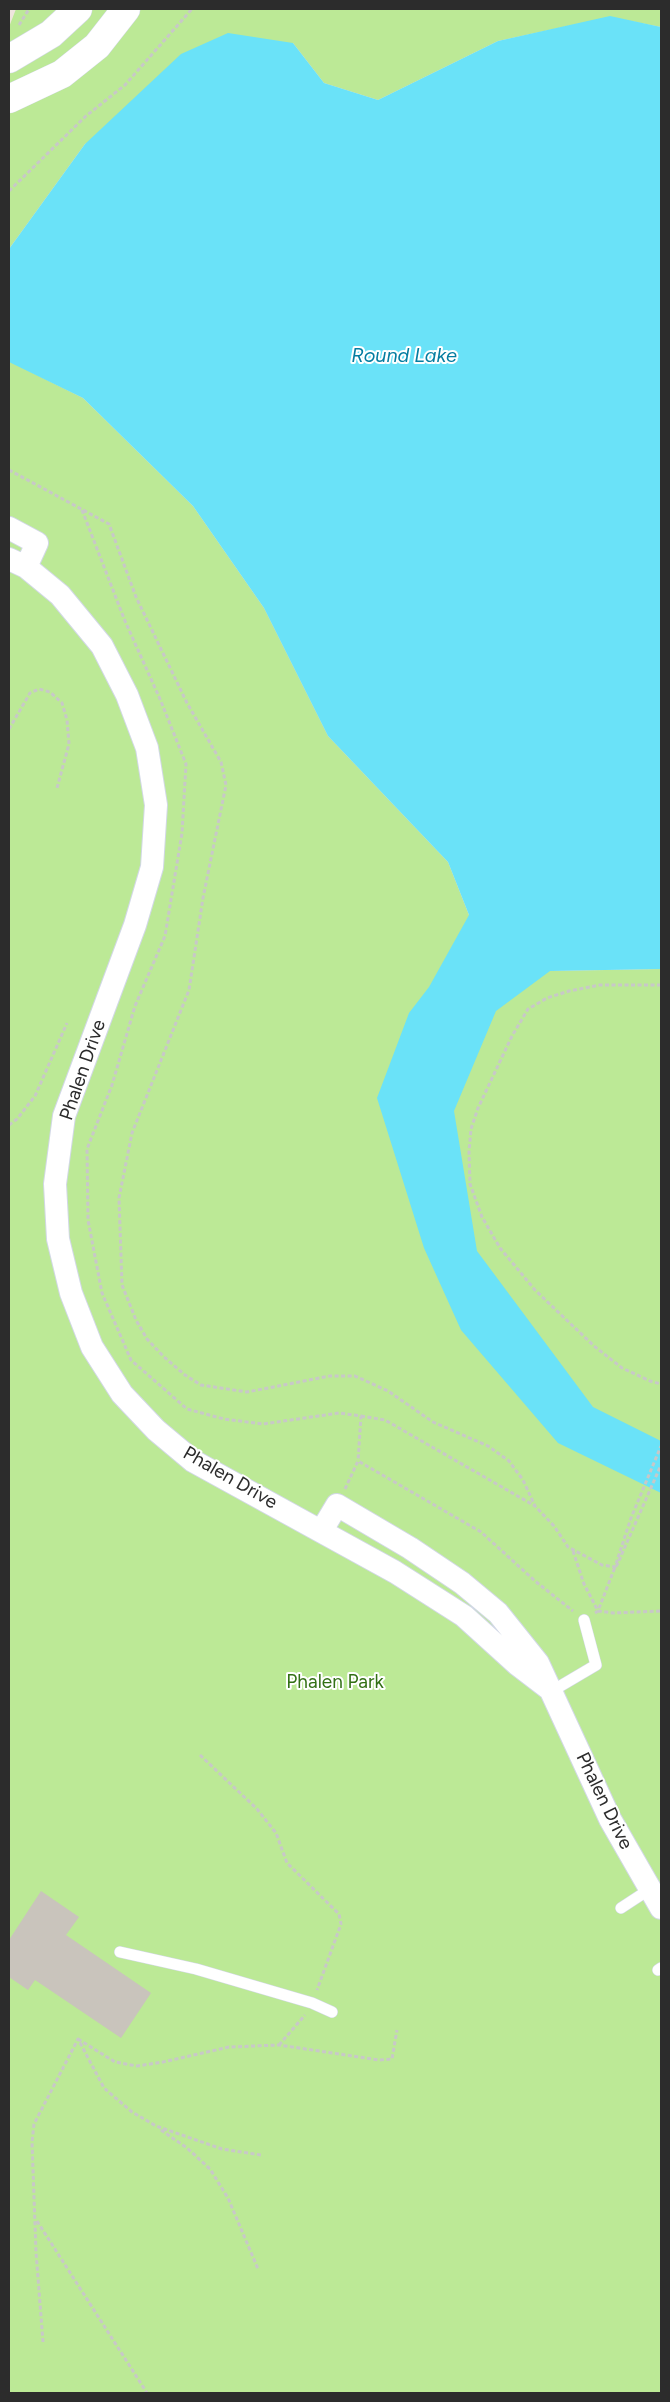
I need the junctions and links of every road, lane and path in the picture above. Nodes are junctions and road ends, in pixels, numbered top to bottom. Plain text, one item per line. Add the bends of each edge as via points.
1 (78, 9) edge
2 (126, 9) edge
3 (192, 9) edge
4 (9, 59) edge
5 (9, 99) edge
6 (9, 191) edge
7 (9, 470) edge
8 (82, 509) junction
9 (9, 528) edge
10 (17, 563) edge
11 (9, 729) edge
12 (57, 788) dead end
13 (661, 985) edge
14 (67, 1023) dead end
15 (9, 1126) edge
16 (661, 1384) edge
17 (361, 1416) junction
18 (661, 1446) edge
19 (358, 1461) junction
20 (661, 1465) edge
21 (337, 1505) junction
22 (535, 1506) junction
23 (322, 1530) junction
24 (573, 1551) junction
25 (615, 1566) junction
26 (598, 1611) junction
27 (661, 1611) edge
28 (584, 1620) junction
29 (552, 1691) junction
30 (200, 1755) dead end
31 (656, 1899) edge
32 (621, 1908) dead end
33 (120, 1952) dead end
34 (312, 2003) junction
35 (332, 2012) dead end
36 (397, 2030) dead end
37 (78, 2039) junction
38 (279, 2045) junction
39 (156, 2126) junction
40 (261, 2155) dead end
41 (36, 2220) junction
42 (258, 2269) dead end
43 (43, 2342) dead end
44 (147, 2393) edge

1 - 4 street via 51,34
2 - 5 street via 97,46 62,74
3 - 6 path via 125,85 86,116
7 - 8 path
8 - 17 path via 186,764 182,833 165,936 136,1006 112,1085 87,1149 88,1220 102,1293 132,1360 187,1409 224,1419 263,1424 339,1413
8 - 22 path via 109,524 136,597 187,703 221,762 226,785 203,898 189,990 132,1133 124,1165 119,1198 122,1285 136,1320 147,1339 164,1357 201,1384 247,1392 330,1376 355,1376 388,1391 432,1422 488,1446 509,1461 523,1480
9 - 10 street, Phalen Drive via 37,543
10 - 23 street, Phalen Drive via 60,595 102,646 127,695 147,748 156,805 150,875 116,979 64,1116 55,1184 58,1239 71,1293 92,1347 122,1394 156,1430 193,1460
11 - 12 path via 30,693 39,689 50,692 62,703 69,744
13 - 16 path via 600,985 547,998 528,1009 478,1108 471,1129 469,1152 470,1184 482,1218 506,1255 535,1290 594,1346 622,1368
14 - 15 path via 35,1096
17 - 19 path
17 - 22 path via 385,1420
18 - 25 path via 630,1518
19 - 21 path
19 - 28 path via 481,1532
20 - 25 path
21 - 23 street
21 - 29 street, Phalen Drive via 462,1583 498,1613 538,1663
22 - 24 path
23 - 29 street, Phalen Drive via 464,1616
24 - 25 path via 602,1566
24 - 26 path via 584,1584
25 - 26 path
26 - 27 path
26 - 28 path
28 - 29 lane via 596,1665
29 - 31 street, Phalen Drive via 610,1819
30 - 34 path via 256,1809 276,1834 287,1863 339,1914 341,1924
31 - 32 lane
33 - 34 lane via 196,1969
34 - 35 lane
34 - 38 path via 310,2010
36 - 38 path via 392,2058 379,2060
37 - 38 path via 115,2062 137,2066 228,2047
37 - 39 path via 104,2088 132,2112
37 - 41 path via 34,2124
39 - 40 path via 222,2149
39 - 42 path via 210,2169 228,2198
41 - 43 path
41 - 44 path

